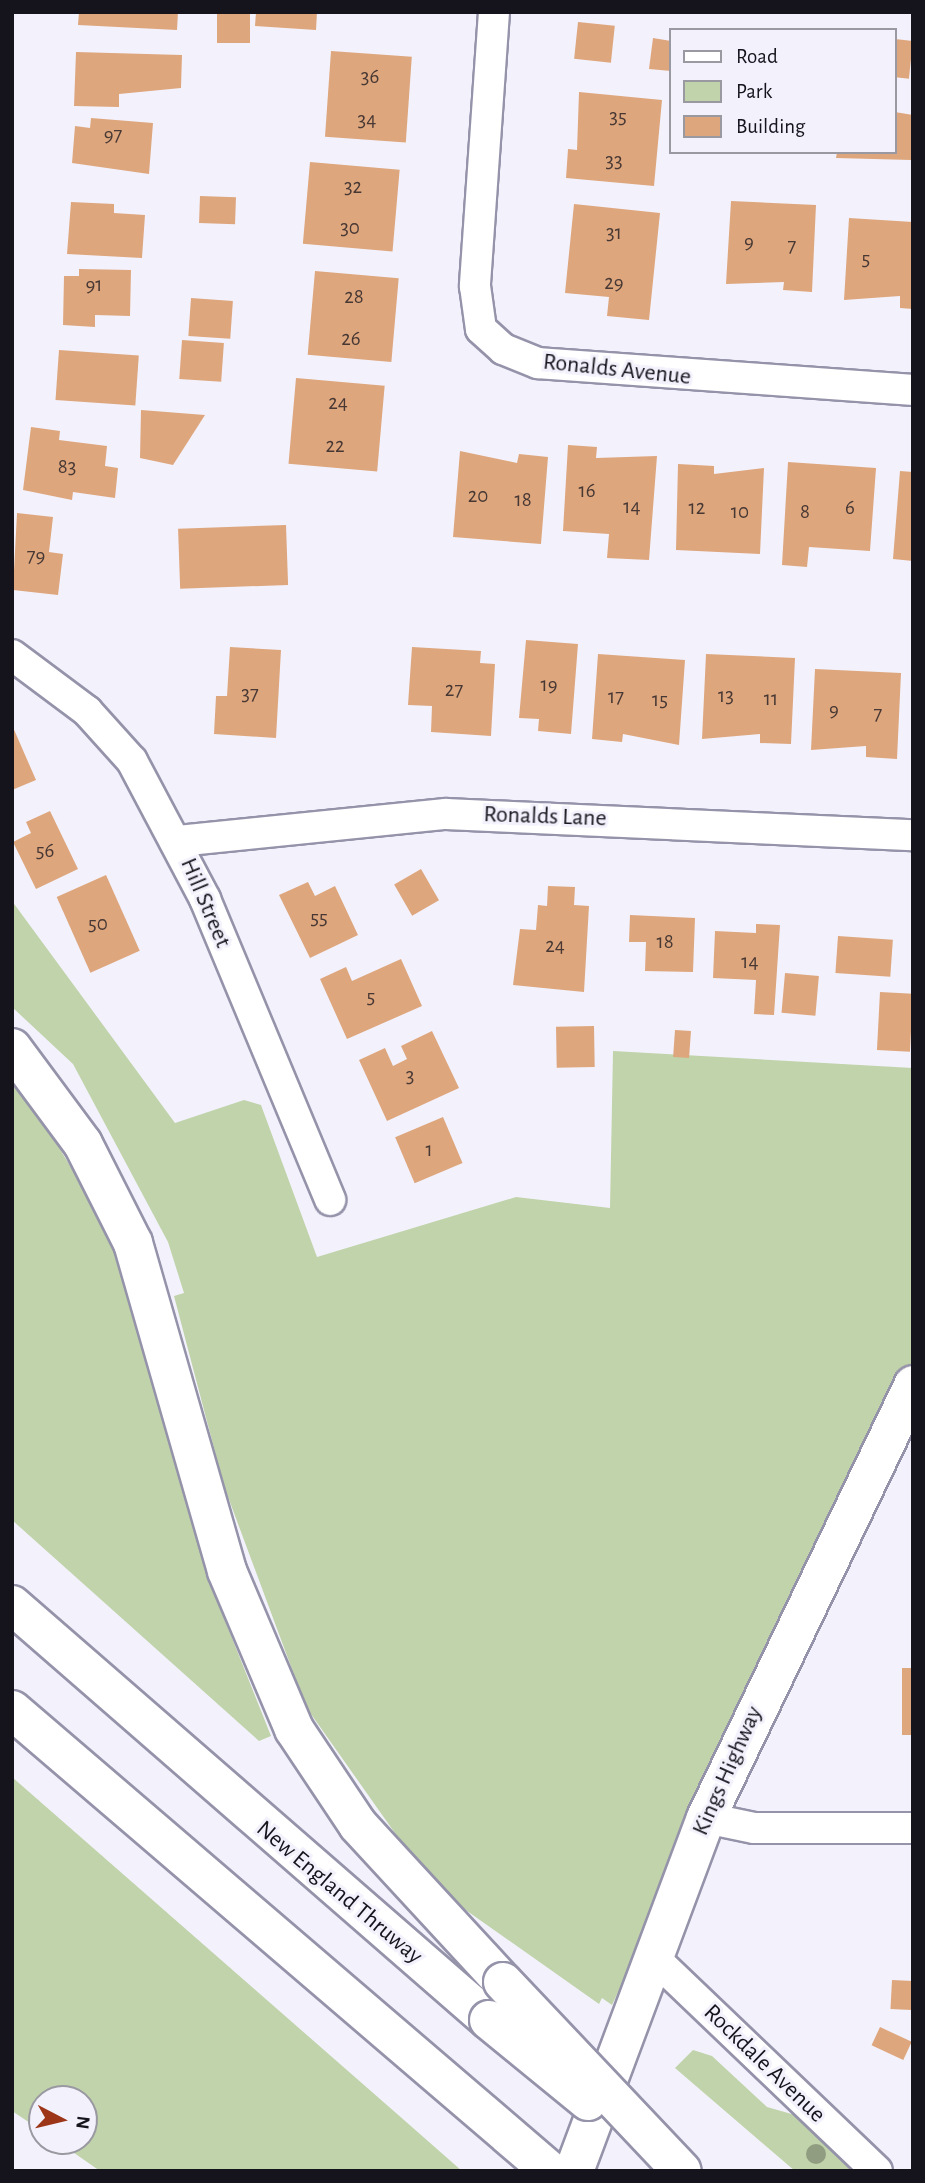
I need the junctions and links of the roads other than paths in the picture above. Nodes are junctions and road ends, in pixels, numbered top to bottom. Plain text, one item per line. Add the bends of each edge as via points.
1 (494, 12) edge
2 (913, 390) edge
3 (12, 654) edge
4 (913, 835) edge
5 (178, 841) junction
6 (12, 1048) edge
7 (330, 1200) dead end
8 (913, 1385) edge
9 (12, 1605) edge
10 (12, 1710) edge
11 (706, 1818) junction
12 (913, 1828) edge
13 (652, 1956) junction
14 (550, 2171) edge
15 (574, 2171) edge
16 (674, 2171) edge
17 (682, 2171) edge
18 (877, 2171) edge

1 - 2 street, Ronalds Avenue via 475,286 481,329 503,349 566,366
3 - 5 street, Hill Street via 87,711 132,761
4 - 5 street, Ronalds Lane via 446,814
5 - 7 street, Hill Street
6 - 17 main road, bridge via 83,1144 133,1243 226,1571 294,1729 358,1825
8 - 11 main road, Kings Highway
9 - 16 main road, New England Thruway, bridge via 489,2020
10 - 14 main road
11 - 12 street via 754,1828
11 - 13 main road, Kings Highway
13 - 15 main road, Kings Highway
13 - 18 street, Rockdale Avenue

